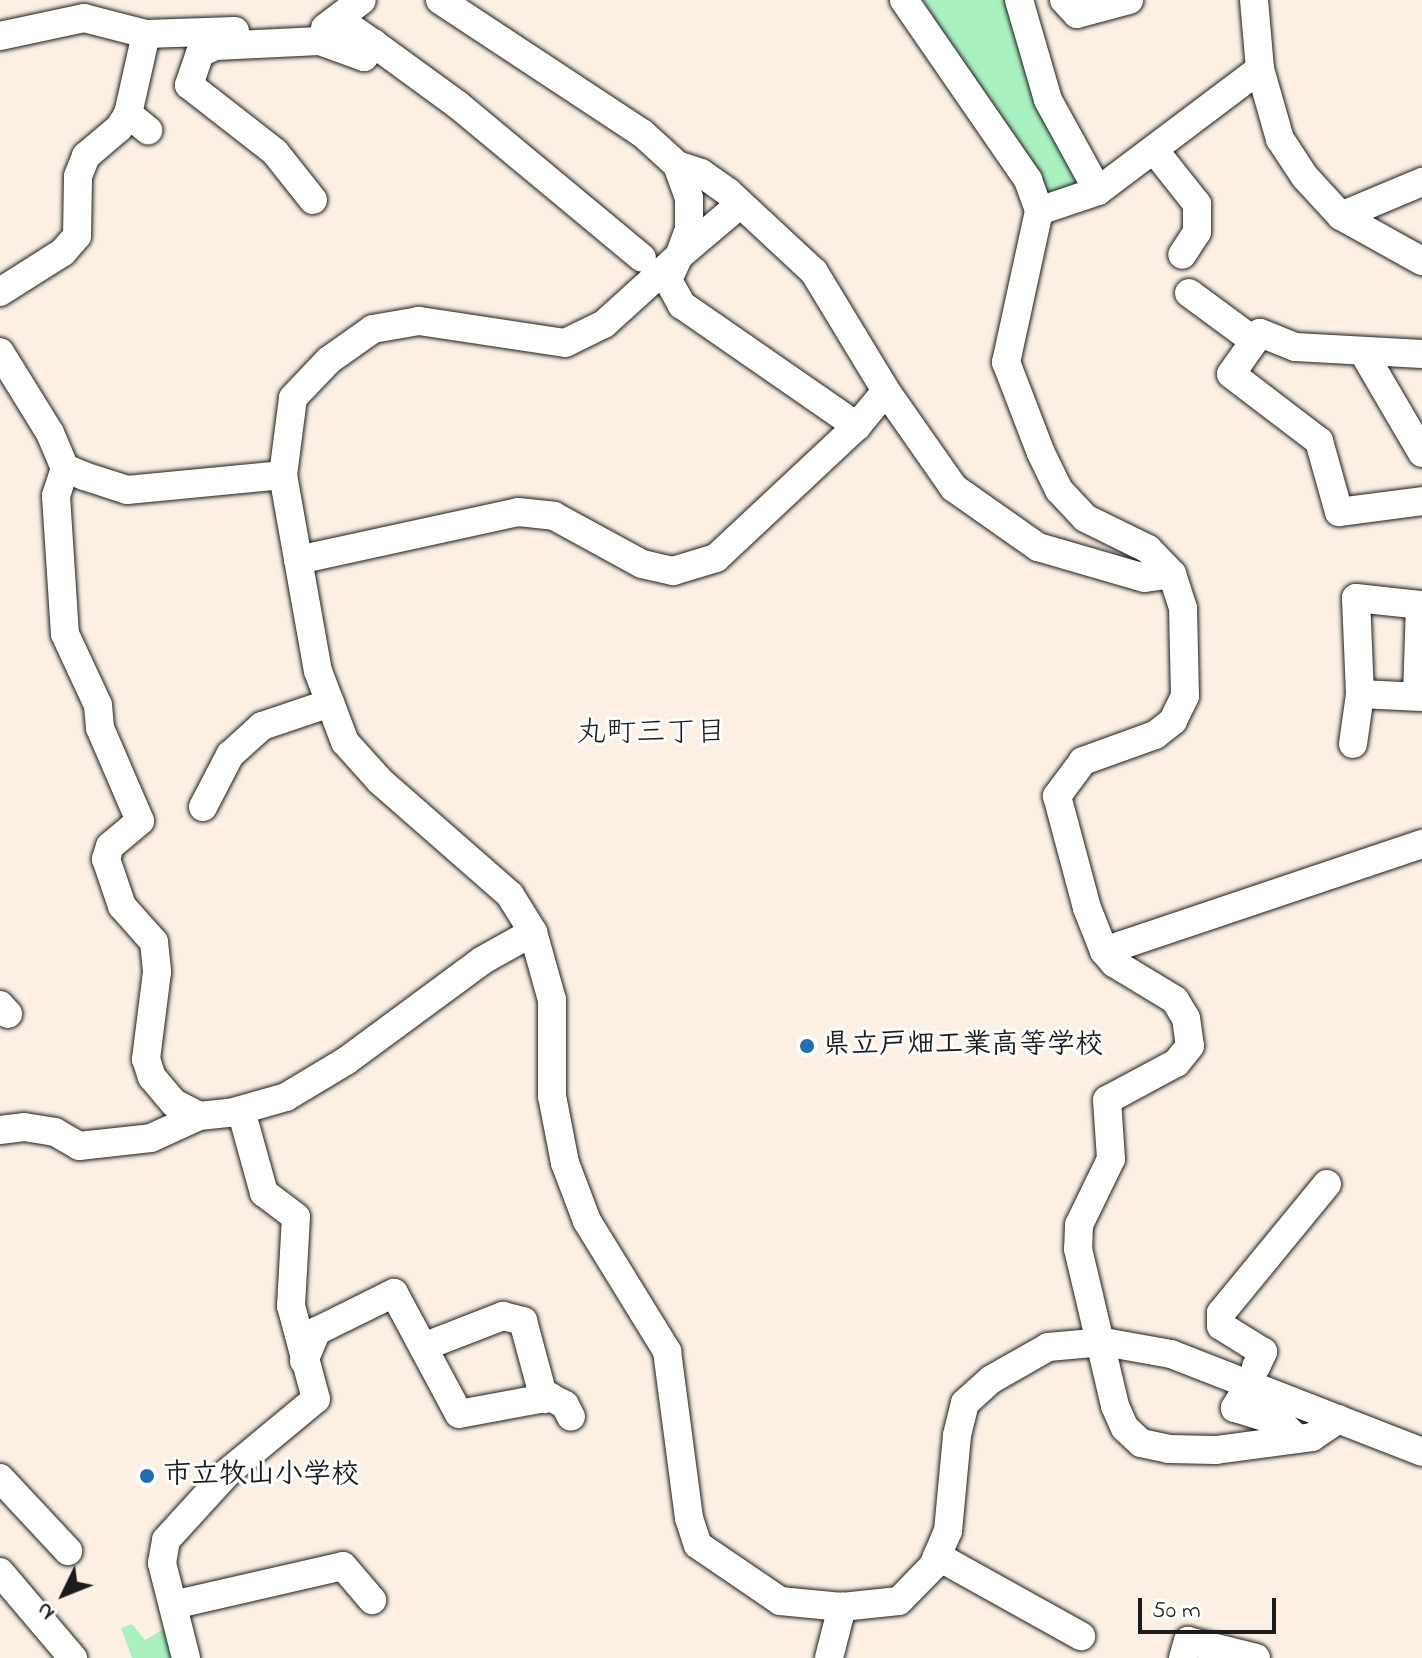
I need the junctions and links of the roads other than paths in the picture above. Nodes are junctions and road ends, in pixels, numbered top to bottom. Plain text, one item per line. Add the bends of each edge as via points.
1 (362, 0) edge
2 (440, 0) edge
3 (904, 0) edge
4 (1019, 0) edge
5 (1064, 0) edge
6 (1129, 0) edge
7 (1254, 0) edge
8 (338, 19) junction
9 (146, 34) junction
10 (0, 36) edge
11 (373, 43) junction
12 (1260, 69) junction
13 (1155, 151) junction
14 (677, 165) junction
15 (1422, 182) edge
16 (1098, 191) junction
17 (313, 200) dead end
18 (739, 205) junction
19 (1039, 211) junction
20 (1341, 216) junction
21 (1182, 255) dead end
22 (679, 256) junction
23 (642, 258) dead end
24 (1422, 261) edge
25 (0, 292) edge
26 (1189, 293) dead end
27 (1254, 341) junction
28 (0, 352) edge
29 (1363, 352) junction
30 (1422, 354) edge
31 (886, 391) junction
32 (857, 426) junction
33 (1422, 453) edge
34 (65, 468) junction
35 (283, 475) junction
36 (1422, 501) edge
37 (298, 560) junction
38 (1172, 574) junction
39 (1360, 694) junction
40 (1419, 696) edge
41 (330, 703) junction
42 (1353, 744) dead end
43 (203, 807) dead end
44 (1422, 844) edge
45 (533, 932) junction
46 (1104, 951) junction
47 (241, 1110) junction
48 (199, 1116) junction
49 (0, 1130) edge
50 (1327, 1184) dead end
51 (1104, 1342) junction
52 (423, 1347) junction
53 (304, 1361) junction
54 (1256, 1367) dead end
55 (1241, 1398) dead end
56 (544, 1399) junction
57 (571, 1417) dead end
58 (1339, 1419) junction
59 (1296, 1438) junction
60 (1422, 1452) edge
61 (0, 1478) edge
62 (68, 1551) dead end
63 (937, 1556) junction
64 (0, 1572) edge
65 (372, 1600) dead end
66 (173, 1605) junction
67 (842, 1607) junction
68 (1081, 1636) dead end
69 (73, 1658) edge
70 (186, 1658) edge
71 (829, 1658) edge
72 (1183, 1658) edge
73 (1256, 1658) edge

1 - 8 street
2 - 14 street via 642,133
3 - 19 street via 1028,180
4 - 16 street via 1048,100
5 - 6 street via 1077,14
7 - 12 street
8 - 9 street via 328,28
8 - 11 street
9 - 10 street via 84,18
9 - 25 street via 138,122 119,128 86,156 78,176 77,236 63,252
11 - 17 street via 364,57 320,41 215,46 200,53 189,85 275,152
11 - 23 street via 458,105
12 - 13 street
12 - 20 street via 1280,139 1305,177
13 - 16 street
13 - 21 street via 1197,204 1197,232
14 - 18 street via 701,173
14 - 22 street via 689,198 689,229
15 - 20 street
16 - 19 street
18 - 22 street
18 - 31 street via 814,272
19 - 38 street via 1008,340 1006,362 1019,403 1059,490 1085,518 1148,549
20 - 24 street
22 - 32 street via 668,280 682,305
22 - 35 street via 604,324 565,343 419,321 373,329 329,360 293,398
26 - 27 street
27 - 29 street via 1260,333 1295,347
27 - 36 street via 1231,374 1319,441 1339,512
28 - 34 street via 50,433
29 - 30 street
29 - 33 street
31 - 32 street
31 - 38 street via 954,488 1002,526 1038,547 1091,566 1145,578
32 - 37 street via 716,558 673,571 642,564 554,516 518,512
34 - 35 street via 127,490
34 - 48 street via 56,496 65,634 98,705 100,728 140,821 110,846 106,859 122,906 154,942 157,972 146,1059 152,1077 174,1103
35 - 37 street
37 - 41 street via 318,671
38 - 46 street via 1183,608 1185,696 1173,721 1155,735 1083,761 1057,796
39 - 40 street
39 - 40 street via 1356,598 1420,605
39 - 42 street
41 - 43 street via 262,726 230,755
41 - 45 street via 345,742 380,781 510,895
44 - 46 street
45 - 47 street via 483,960 346,1061 286,1097
45 - 67 street via 552,1000 552,1096 565,1163 587,1221 667,1351 663,1399 698,1545 780,1601
46 - 51 street via 1114,963 1175,1000 1186,1018 1190,1046 1176,1063 1107,1100 1111,1159 1079,1225 1078,1249
47 - 48 street
47 - 53 street via 264,1193 296,1217 291,1306
48 - 49 street via 151,1138 79,1146 55,1132
50 - 54 street via 1221,1313 1221,1326 1263,1352
51 - 58 street via 1171,1354
51 - 59 street via 1115,1406 1125,1428 1141,1443 1216,1450
51 - 63 street via 1048,1347 992,1379 965,1403 948,1531
52 - 53 street via 394,1293 317,1331
52 - 56 street via 459,1414
52 - 56 street via 503,1316 523,1321
53 - 66 street via 316,1399 228,1472 166,1540 162,1563
55 - 59 street via 1235,1408 1280,1422
56 - 57 street via 565,1405
58 - 59 street via 1312,1437
58 - 60 street
61 - 62 street
63 - 67 street via 917,1588 899,1601
63 - 68 street
64 - 69 street
65 - 66 street via 343,1566
66 - 70 street
67 - 71 street
72 - 73 street via 1188,1641

